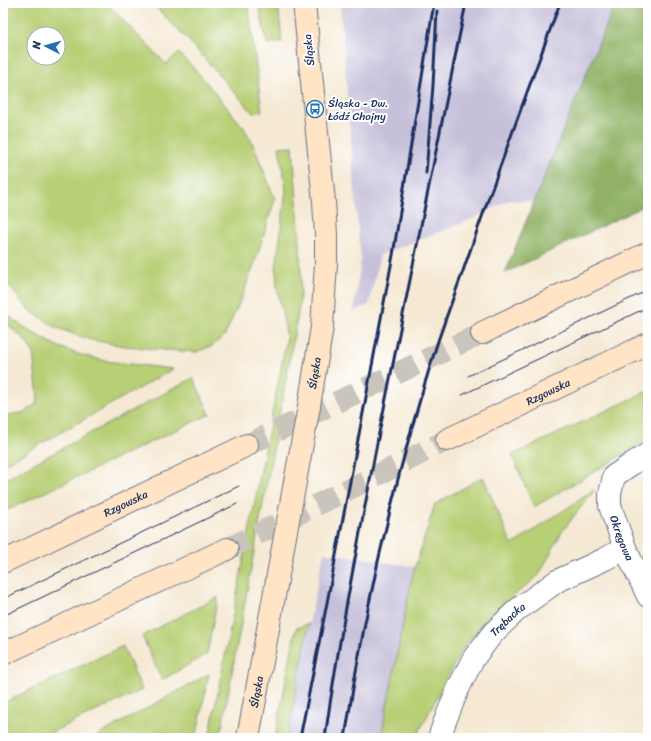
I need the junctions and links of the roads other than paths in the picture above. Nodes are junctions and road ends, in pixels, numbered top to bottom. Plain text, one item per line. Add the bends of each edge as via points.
1 (304, 3) edge
2 (648, 253) edge
3 (482, 333) tunnel mouth
4 (648, 344) edge
5 (447, 440) tunnel mouth
6 (247, 444) tunnel mouth
7 (648, 454) edge
8 (625, 548) junction
9 (227, 549) tunnel mouth
10 (3, 562) edge
11 (648, 596) edge
12 (3, 654) edge
13 (248, 738) edge
14 (439, 738) edge

1 - 13 main road, Śląska via 326,235 322,327
2 - 3 main road
4 - 5 main road, Rzgowska
6 - 10 main road, Rzgowska
7 - 8 street, Okręgowa via 614,476 610,506
8 - 11 street, Okręgowa
8 - 14 street, Trębacka via 557,581 517,610 493,633 473,659
9 - 12 main road

